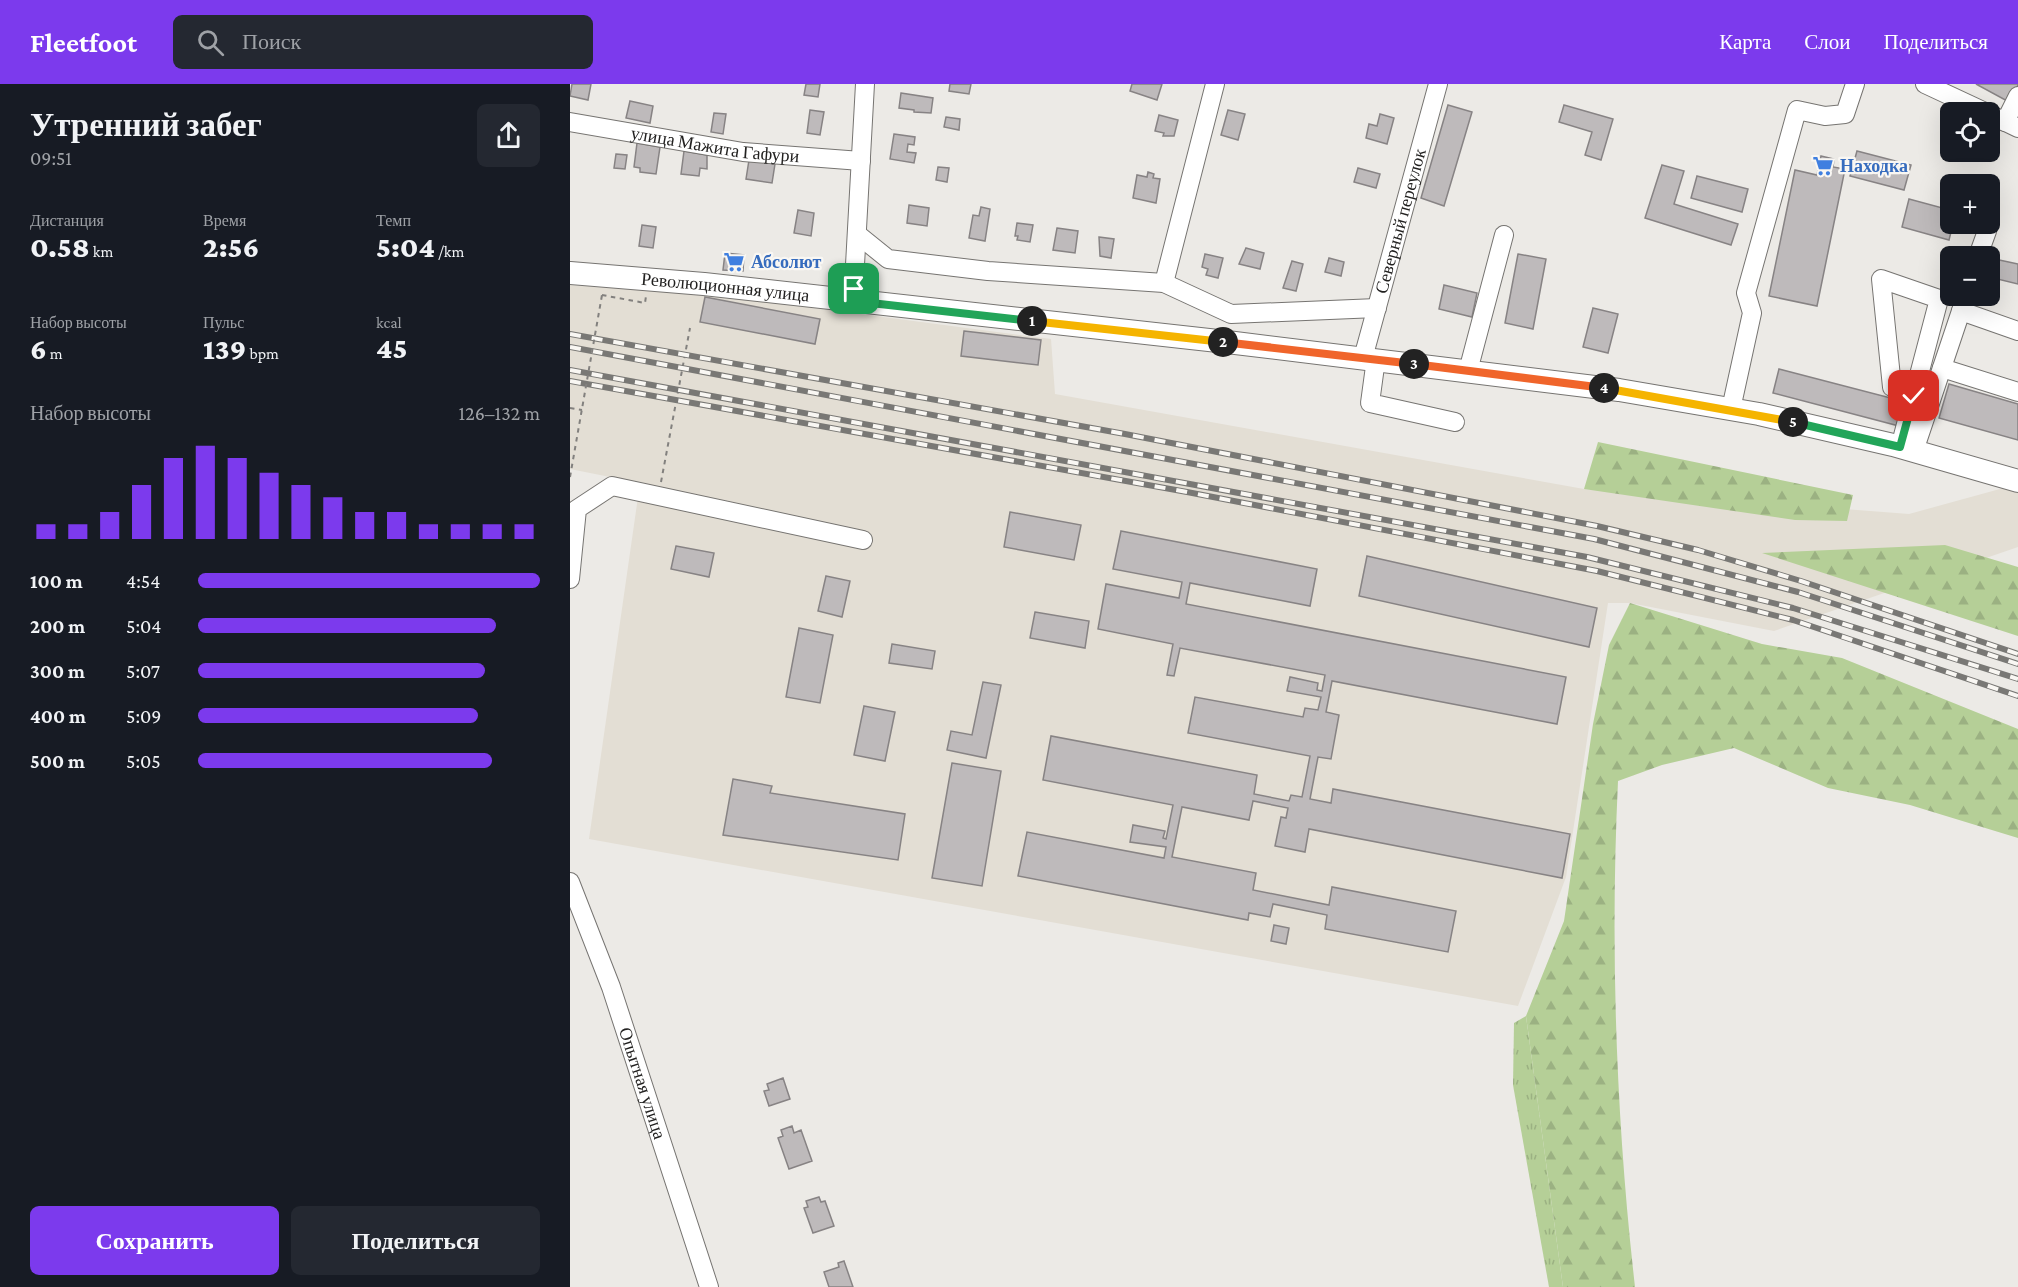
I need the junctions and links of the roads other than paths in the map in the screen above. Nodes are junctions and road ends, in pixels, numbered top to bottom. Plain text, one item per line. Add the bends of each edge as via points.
1 (865, 84) edge
2 (1215, 84) edge
3 (1438, 84) edge
4 (1855, 84) edge
5 (1925, 84) edge
6 (1953, 90) edge
7 (2018, 96) edge
8 (1972, 102) edge
9 (2000, 118) edge
10 (570, 123) edge
11 (861, 161) junction
12 (857, 234) junction
13 (1504, 234) dead end
14 (570, 273) edge
15 (1164, 283) junction
16 (853, 301) junction
17 (1962, 306) edge
18 (1969, 306) edge
19 (1377, 308) junction
20 (1231, 314) junction
21 (2018, 331) edge
22 (1227, 342) junction
23 (1370, 358) junction
24 (1942, 368) junction
25 (1468, 371) junction
26 (2018, 392) edge
27 (1914, 396) junction
28 (1731, 409) junction
29 (1455, 422) dead end
30 (1907, 449) junction
31 (2018, 481) edge
32 (863, 540) dead end
33 (570, 579) edge
34 (570, 882) edge
35 (709, 1287) edge

1 - 11 street
2 - 15 street
3 - 19 street, Северный переулок
4 - 28 street via 1845,114 1825,116 1797,110 1746,293 1752,313
5 - 6 street
6 - 8 street
7 - 9 street
10 - 11 street, улица Мажита Гафури via 743,152
11 - 12 street
12 - 15 street via 888,259 988,271
12 - 16 street
13 - 25 street
14 - 16 main road, Революционная улица
15 - 20 street
16 - 22 main road, Революционная улица
17 - 24 street
18 - 21 street
19 - 20 street
19 - 23 street, Северный переулок
20 - 22 street
22 - 23 main road, Революционная улица
23 - 25 main road, Революционная улица
23 - 29 street, Северный переулок via 1370,403
24 - 26 street
24 - 30 street
25 - 28 main road, Революционная улица
27 - 27 street via 1939,299 1881,279 1892,387
27 - 30 street
28 - 30 main road, Революционная улица
30 - 31 main road, Революционная улица
32 - 33 street via 612,486 577,509
34 - 35 street, Опытная улица via 611,987

